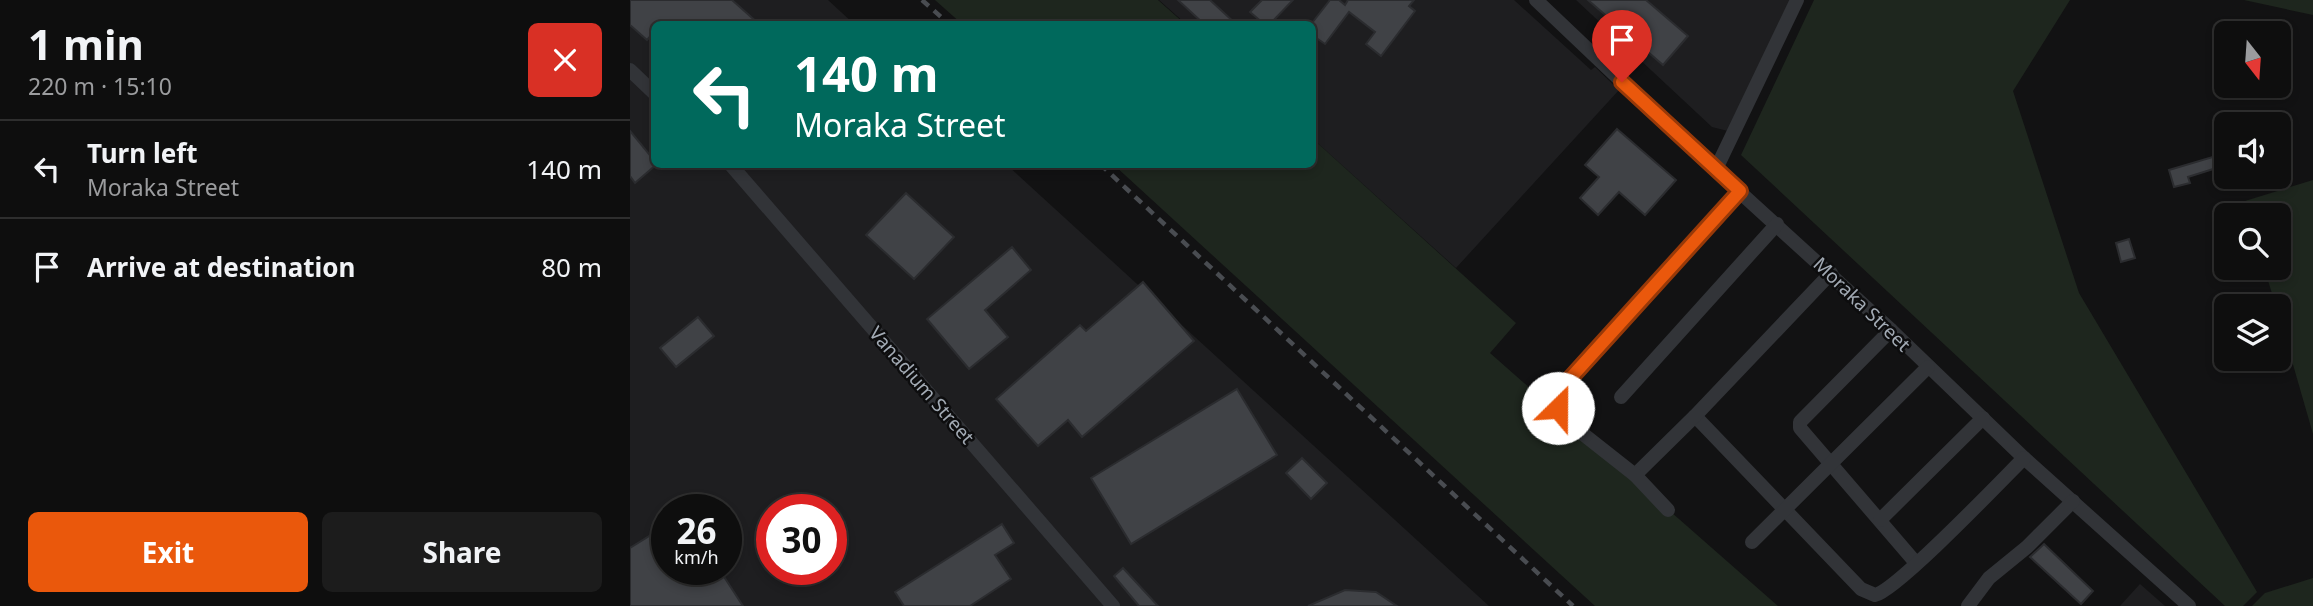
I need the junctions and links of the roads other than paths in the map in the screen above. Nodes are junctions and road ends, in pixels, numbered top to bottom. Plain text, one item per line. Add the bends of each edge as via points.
1 (1536, 0) edge
2 (1797, 0) edge
3 (630, 71) edge
4 (651, 90) edge
5 (733, 168) edge
6 (1716, 169) junction
7 (1740, 191) junction
8 (1777, 224) junction
9 (1830, 273) junction
10 (1891, 330) junction
11 (1928, 368) junction
12 (1621, 397) dead end
13 (1695, 416) junction
14 (1983, 418) junction
15 (2024, 458) junction
16 (1830, 465) junction
17 (1635, 475) junction
18 (2073, 501) junction
19 (1668, 510) dead end
20 (1785, 510) junction
21 (1880, 520) junction
22 (1752, 542) dead end
23 (1916, 563) junction
24 (1113, 606) edge
25 (1968, 606) edge
26 (2189, 606) edge

1 - 6 street, Moraka Street
2 - 6 street
3 - 4 street
5 - 24 street, Vanadium Street
6 - 7 street, Moraka Street
7 - 8 street, Moraka Street
7 - 17 street via 1557,393 1564,419
8 - 9 street, Moraka Street
8 - 12 street
9 - 10 street, Moraka Street
9 - 13 street
10 - 11 street, Moraka Street
10 - 16 street via 1800,422 1802,433
11 - 14 street, Moraka Street
11 - 16 street
13 - 17 street
13 - 20 street
14 - 15 street, Moraka Street
14 - 21 street
15 - 18 street, Moraka Street
15 - 23 street
16 - 20 street
16 - 21 street
17 - 19 street
18 - 25 street via 1989,578
18 - 26 street, Moraka Street
20 - 22 street
20 - 23 street via 1871,594 1884,592
21 - 23 street

